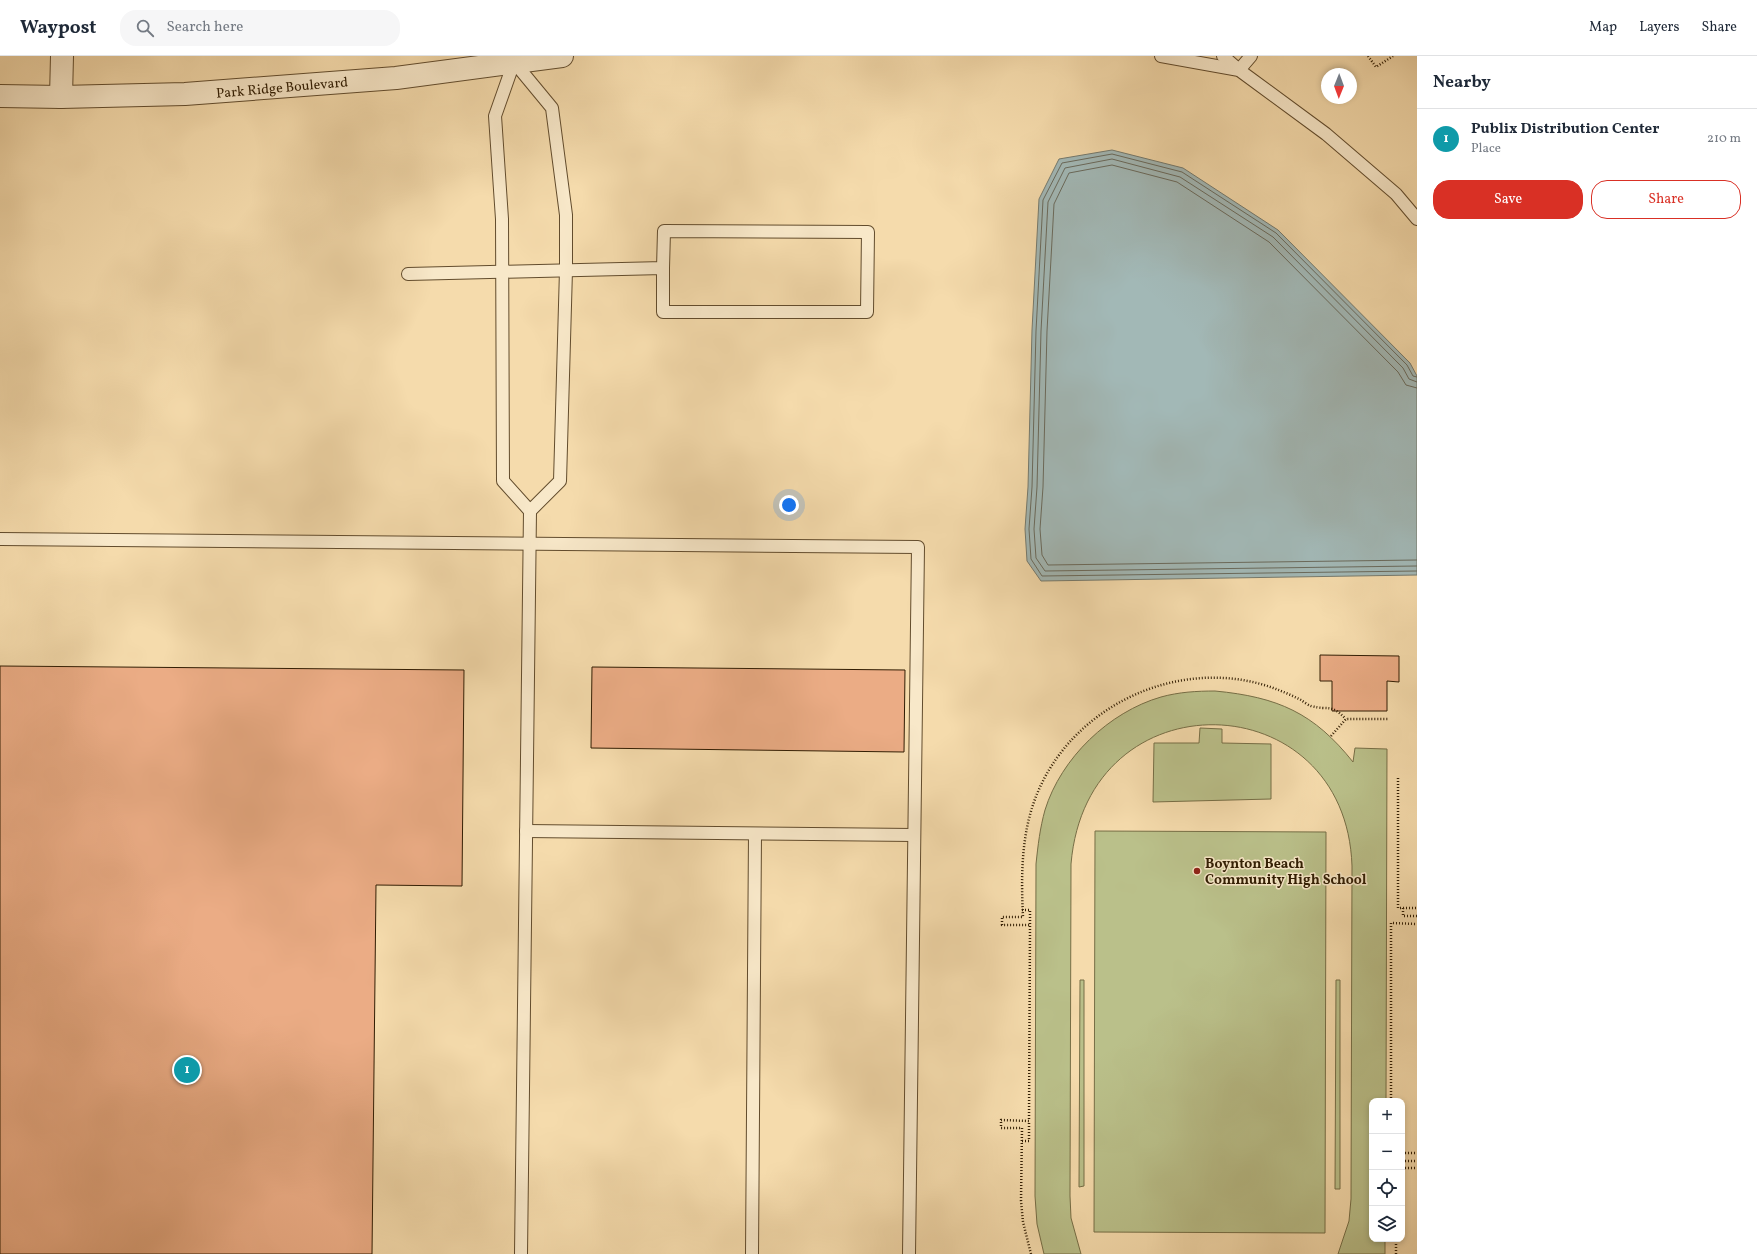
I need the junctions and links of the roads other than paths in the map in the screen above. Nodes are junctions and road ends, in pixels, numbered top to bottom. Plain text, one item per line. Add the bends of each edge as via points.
1 (62, 56) edge
2 (562, 56) edge
3 (1161, 56) edge
4 (1223, 56) edge
5 (1250, 56) edge
6 (513, 59) edge
7 (1239, 70) junction
8 (0, 96) edge
9 (61, 97) junction
10 (1417, 218) edge
11 (663, 268) junction
12 (566, 270) junction
13 (502, 272) junction
14 (408, 274) dead end
15 (530, 511) junction
16 (0, 539) edge
17 (530, 543) junction
18 (526, 831) junction
19 (755, 834) junction
20 (914, 835) junction
21 (521, 1254) edge
22 (752, 1254) edge
23 (909, 1254) edge

1 - 9 street
2 - 6 street, Park Ridge Boulevard
3 - 7 lane
4 - 7 lane
5 - 7 lane
6 - 9 street, Park Ridge Boulevard via 396,78 185,94
6 - 12 lane via 552,108 566,215
6 - 13 lane via 495,116 502,219
7 - 10 lane via 1326,134 1396,194
8 - 9 street, Park Ridge Boulevard
11 - 11 lane via 663,312 867,312 868,232 664,231
11 - 12 lane
12 - 13 lane
12 - 15 lane via 560,481
13 - 14 lane
13 - 15 lane via 503,481
15 - 17 lane
16 - 17 lane
17 - 18 lane
17 - 20 lane via 918,547
18 - 19 lane
18 - 21 lane
19 - 20 lane
19 - 22 lane
20 - 23 lane

